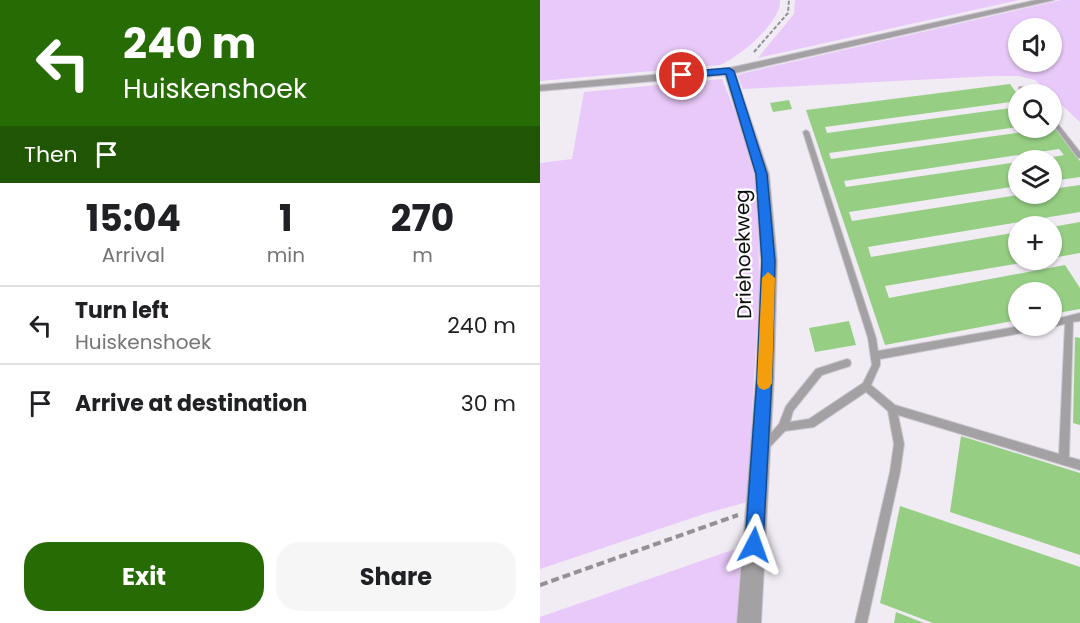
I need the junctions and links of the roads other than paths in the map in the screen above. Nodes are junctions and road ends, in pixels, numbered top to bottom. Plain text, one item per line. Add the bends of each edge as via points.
1 (1049, 0) edge
2 (729, 71) junction
3 (540, 88) edge
4 (806, 132) dead end
5 (1062, 133) edge
6 (1080, 156) edge
7 (1080, 318) edge
8 (1069, 320) junction
9 (1062, 321) edge
10 (1008, 332) edge
11 (875, 356) junction
12 (847, 363) dead end
13 (866, 386) junction
14 (892, 410) junction
15 (783, 428) junction
16 (760, 452) junction
17 (1064, 460) junction
18 (1080, 465) edge
19 (749, 623) edge
20 (861, 623) edge

1 - 2 street
2 - 3 street
2 - 16 street, Driehoekweg via 762,174 766,208 769,261
4 - 11 lane
5 - 6 lane
7 - 8 lane
8 - 9 lane
8 - 17 lane
10 - 11 lane
11 - 13 lane via 876,365
12 - 15 lane via 819,372 789,409
13 - 14 lane
13 - 15 lane via 811,424
14 - 17 lane
14 - 20 lane via 899,444 895,472
15 - 16 lane
16 - 19 street, Driehoekweg
17 - 18 lane

